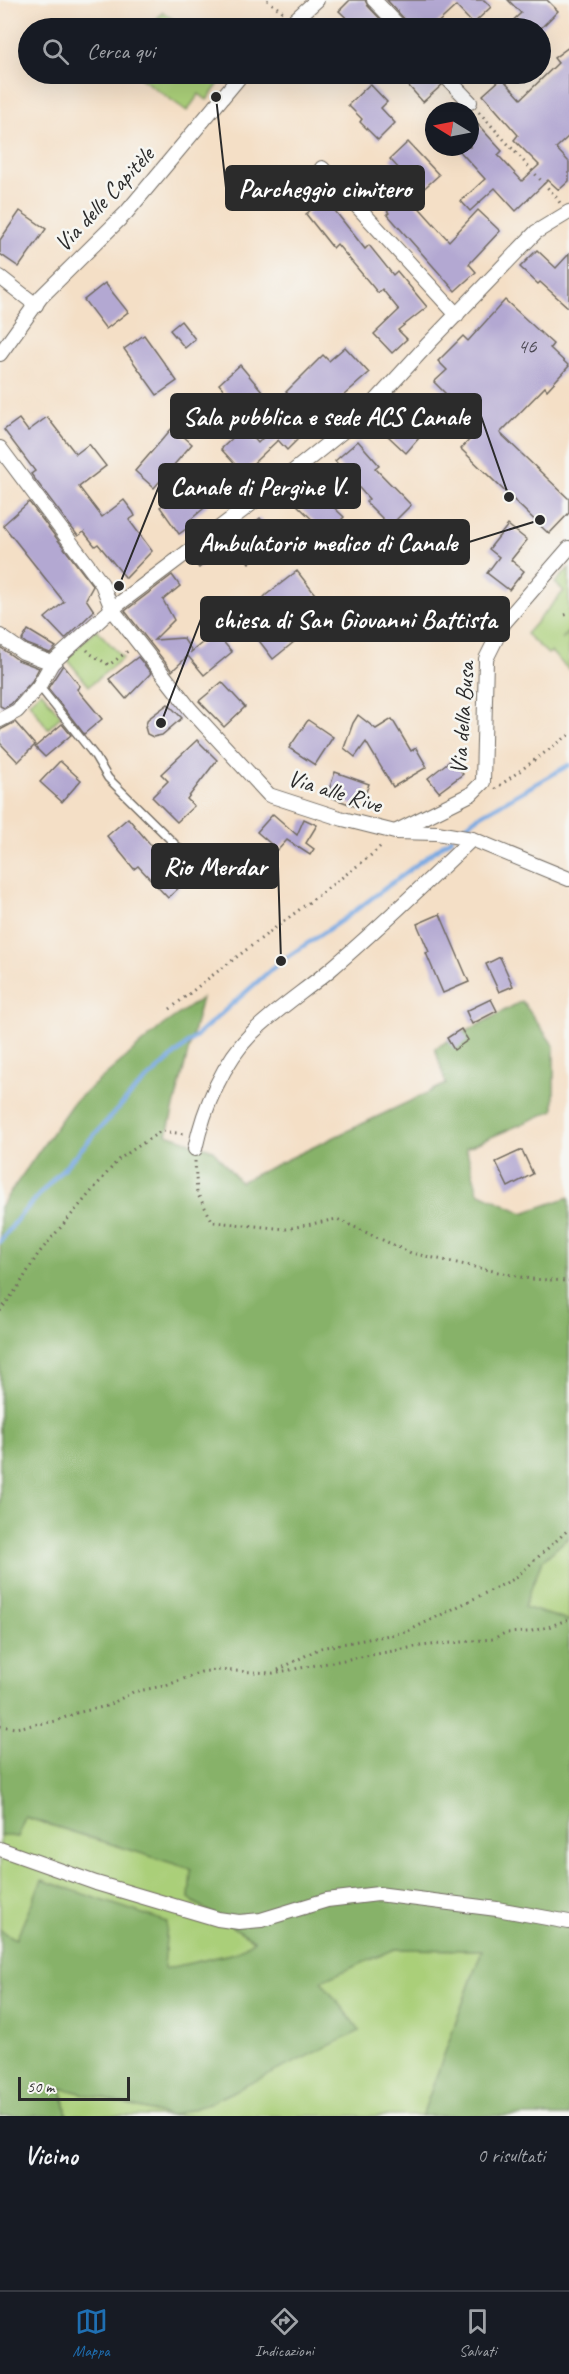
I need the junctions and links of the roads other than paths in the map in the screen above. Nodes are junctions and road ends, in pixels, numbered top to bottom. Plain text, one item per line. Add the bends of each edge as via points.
1 (317, 0) edge
2 (374, 0) edge
3 (298, 18) edge
4 (391, 18) edge
5 (234, 84) edge
6 (453, 84) edge
7 (470, 102) dead end
8 (322, 168) dead end
9 (567, 212) edge
10 (0, 277) edge
11 (36, 305) junction
12 (457, 315) junction
13 (0, 354) edge
14 (0, 448) edge
15 (569, 548) edge
16 (112, 609) junction
17 (0, 636) edge
18 (52, 663) junction
19 (39, 686) junction
20 (1, 718) edge
21 (395, 832) junction
22 (465, 838) junction
23 (189, 858) dead end
24 (569, 879) edge
25 (196, 1142) road end
26 (0, 1849) edge
27 (569, 1922) edge

1 - 3 street
2 - 4 street
5 - 11 street, Via delle Capitèle via 126,213
6 - 7 street
8 - 12 street
9 - 12 street via 536,232
10 - 11 street
11 - 13 street, Via delle Capitèle
12 - 16 street via 362,416
14 - 16 street, Via alle Rive via 102,584
15 - 21 street, Via della Busa via 504,622 486,659 483,782 471,794
16 - 18 street
16 - 21 street, Via alle Rive via 190,709 269,795
17 - 18 street via 23,652
18 - 19 street
19 - 20 street via 17,711
19 - 23 lane via 108,778
21 - 22 street, Via alle Rive
22 - 24 street, Via alle Rive
22 - 25 street via 426,884 253,1033 226,1067 201,1120
26 - 27 street via 96,1883 228,1920 261,1920 327,1900 378,1894

